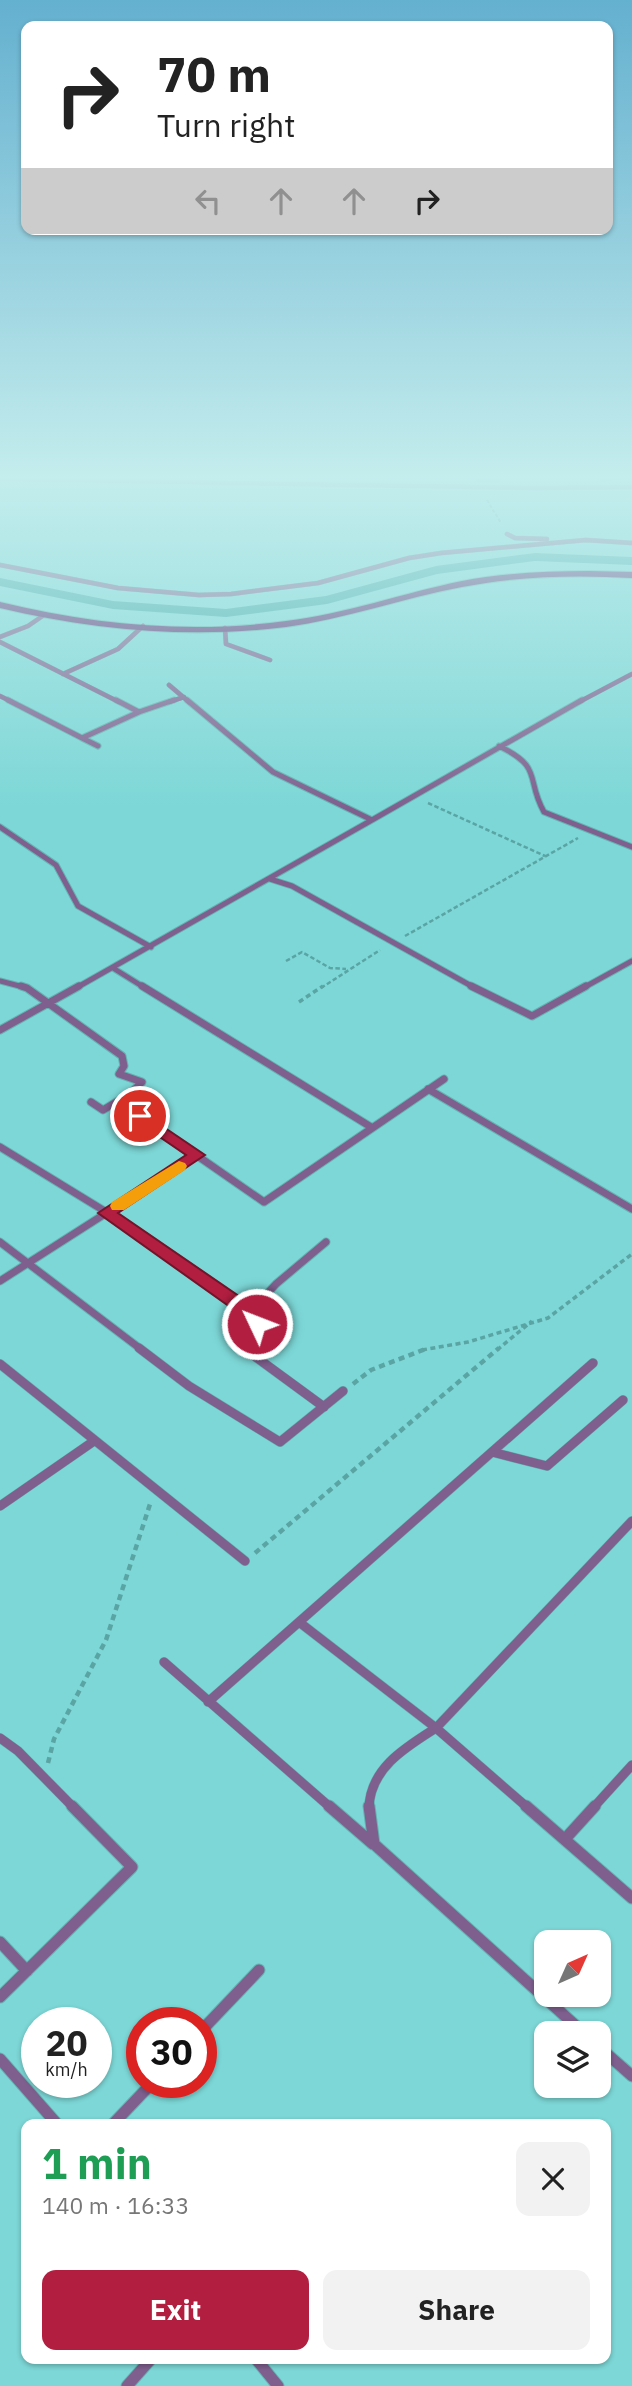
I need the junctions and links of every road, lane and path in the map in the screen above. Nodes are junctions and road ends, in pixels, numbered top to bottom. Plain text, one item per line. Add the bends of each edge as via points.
1 (110, 586) edge
2 (292, 586) edge
3 (462, 586) edge
4 (0, 604) edge
5 (44, 615) junction
6 (142, 626) junction
7 (225, 628) junction
8 (0, 640) edge
9 (270, 660) dead end
10 (64, 674) junction
11 (632, 674) edge
12 (169, 685) dead end
13 (0, 696) edge
14 (184, 697) junction
15 (139, 712) junction
16 (82, 738) junction
17 (98, 746) dead end
18 (499, 746) junction
19 (414, 796) junction
20 (372, 820) junction
21 (0, 827) edge
22 (593, 830) junction
23 (632, 847) edge
24 (546, 856) junction
25 (270, 879) junction
26 (392, 943) junction
27 (151, 947) junction
28 (286, 961) dead end
29 (632, 961) edge
30 (113, 968) junction
31 (349, 969) junction
32 (0, 981) edge
33 (299, 1002) dead end
34 (46, 1004) junction
35 (0, 1030) edge
36 (444, 1079) dead end
37 (428, 1089) junction
38 (91, 1102) dead end
39 (140, 1116) dead end
40 (371, 1127) junction
41 (0, 1147) edge
42 (197, 1155) junction
43 (632, 1209) edge
44 (106, 1213) junction
45 (0, 1242) edge
46 (326, 1242) dead end
47 (632, 1254) edge
48 (28, 1263) junction
49 (0, 1281) edge
50 (248, 1314) junction
51 (532, 1321) junction
52 (593, 1363) dead end
53 (0, 1364) edge
54 (343, 1391) joint
55 (622, 1400) dead end
56 (324, 1407) junction
57 (94, 1441) junction
58 (492, 1452) junction
59 (155, 1489) junction
60 (0, 1506) edge
61 (632, 1521) edge
62 (245, 1561) joint
63 (299, 1622) junction
64 (164, 1662) dead end
65 (208, 1702) junction
66 (436, 1728) junction
67 (0, 1738) edge
68 (632, 1765) edge
69 (44, 1779) junction
70 (565, 1839) junction
71 (374, 1844) junction
72 (632, 1898) edge
73 (0, 1942) edge
74 (259, 1970) dead end
75 (27, 1971) junction
76 (0, 1997) edge
77 (217, 2014) edge
78 (571, 2021) edge
79 (611, 2057) edge
80 (0, 2059) edge
81 (632, 2076) edge
82 (138, 2098) edge
83 (53, 2119) edge
84 (118, 2119) edge
85 (146, 2364) edge
86 (260, 2364) edge
87 (127, 2386) edge
88 (278, 2386) edge

1 - 2 street via 199,595
3 - 7 street via 286,624
4 - 5 street
5 - 6 street
5 - 8 street
6 - 7 street
6 - 10 street via 120,647
7 - 9 street via 226,644
8 - 10 street
10 - 15 street
11 - 18 street
12 - 14 street
13 - 16 street
14 - 15 street
14 - 20 street via 274,772
15 - 16 street
16 - 17 street
18 - 19 street
18 - 22 street via 523,758 544,812
19 - 20 street
19 - 24 path
20 - 25 street
21 - 27 street via 56,865 78,906
22 - 23 street
22 - 24 path
24 - 26 path
25 - 26 street via 292,886
25 - 27 street
26 - 29 street via 532,1016
26 - 31 path
27 - 30 street
28 - 31 path via 302,952 330,968
30 - 34 street
30 - 40 street
31 - 33 path
32 - 34 street via 27,988
34 - 35 street
34 - 38 street via 122,1056 124,1066 119,1074 142,1082 103,1110
36 - 37 street
37 - 40 street
37 - 43 street
39 - 42 street
40 - 42 street via 264,1202
41 - 44 street
42 - 44 street
44 - 48 street
44 - 50 street
45 - 48 street
46 - 50 street
47 - 51 path via 548,1318
48 - 49 street
48 - 56 street via 190,1386 280,1442
50 - 56 street via 257,1324 253,1355
51 - 54 path via 468,1342 402,1356 371,1370
51 - 62 path
52 - 58 street
53 - 57 street
54 - 56 street
55 - 58 street via 547,1466
57 - 59 street
57 - 60 street
58 - 63 street
59 - 62 street
59 - 69 path via 106,1640 54,1739
61 - 66 street
63 - 65 street
63 - 66 street
64 - 65 street
65 - 71 street
66 - 70 street
66 - 71 street via 401,1751 377,1776 369,1800
67 - 69 street
68 - 70 street
69 - 75 street via 132,1867
70 - 72 street
71 - 78 street
73 - 75 street
74 - 77 street
75 - 76 street
79 - 81 street
80 - 83 street
82 - 84 street
85 - 87 street
86 - 88 street

